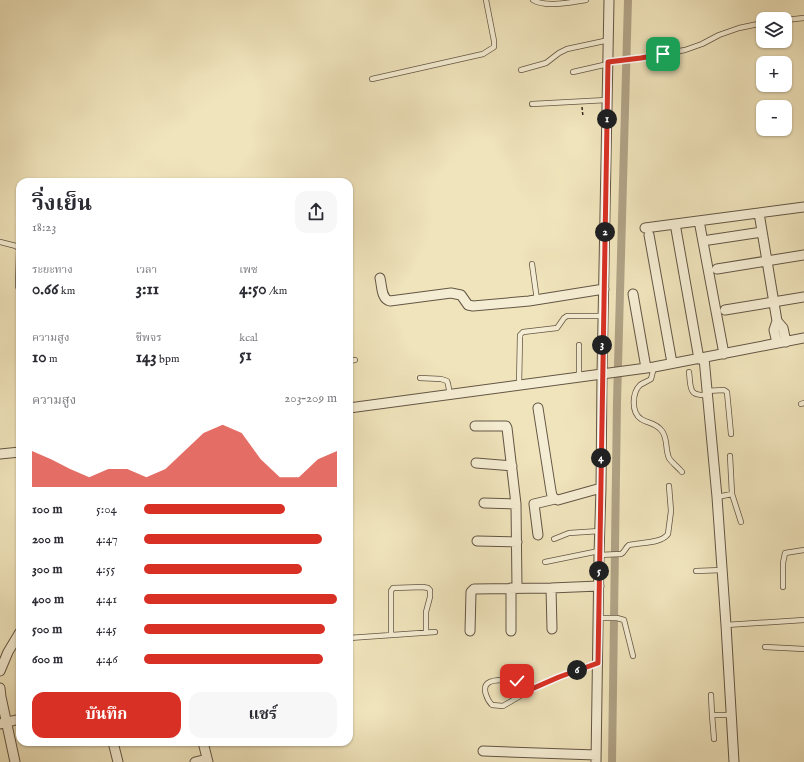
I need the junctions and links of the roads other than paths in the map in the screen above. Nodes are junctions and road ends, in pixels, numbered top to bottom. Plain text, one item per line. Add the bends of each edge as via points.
1 (486, 0) edge
2 (533, 0) edge
3 (586, 0) edge
4 (609, 0) edge
5 (804, 18) edge
6 (792, 19) edge
7 (756, 24) edge
8 (609, 40) junction
9 (610, 62) junction
10 (521, 70) dead end
11 (573, 72) dead end
12 (372, 79) dead end
13 (607, 100) junction
14 (532, 104) dead end
15 (804, 207) edge
16 (759, 213) junction
17 (700, 226) dead end
18 (676, 229) dead end
19 (762, 232) junction
20 (709, 240) dead end
21 (0, 242) edge
22 (16, 246) edge
23 (804, 255) edge
24 (766, 261) junction
25 (532, 264) dead end
26 (717, 269) dead end
27 (380, 278) dead end
28 (604, 289) junction
29 (633, 294) dead end
30 (804, 297) edge
31 (537, 300) junction
32 (773, 302) junction
33 (725, 310) dead end
34 (603, 316) junction
35 (804, 338) edge
36 (782, 343) junction
37 (579, 345) dead end
38 (724, 354) junction
39 (701, 358) junction
40 (672, 363) junction
41 (650, 367) junction
42 (689, 372) dead end
43 (606, 373) junction
44 (580, 377) junction
45 (420, 378) dead end
46 (519, 386) junction
47 (706, 393) junction
48 (450, 395) junction
49 (353, 407) edge
50 (538, 408) dead end
51 (475, 426) dead end
52 (731, 434) dead end
53 (16, 452) edge
54 (0, 454) edge
55 (730, 456) dead end
56 (476, 464) dead end
57 (512, 466) junction
58 (682, 472) dead end
59 (669, 486) dead end
60 (601, 488) junction
61 (732, 494) junction
62 (717, 497) junction
63 (555, 499) junction
64 (484, 503) dead end
65 (516, 504) junction
66 (741, 522) dead end
67 (600, 531) junction
68 (538, 535) dead end
69 (554, 539) dead end
70 (477, 541) dead end
71 (517, 542) junction
72 (804, 550) edge
73 (601, 553) junction
74 (545, 562) dead end
75 (722, 570) junction
76 (696, 572) dead end
77 (599, 586) junction
78 (784, 587) dead end
79 (514, 588) junction
80 (551, 588) junction
81 (601, 618) junction
82 (804, 620) edge
83 (726, 625) junction
84 (552, 629) dead end
85 (470, 631) dead end
86 (511, 631) dead end
87 (426, 632) junction
88 (435, 632) dead end
89 (391, 635) junction
90 (353, 638) edge
91 (16, 639) edge
92 (765, 647) dead end
93 (804, 649) edge
94 (633, 656) dead end
95 (598, 663) junction
96 (0, 671) edge
97 (0, 688) edge
98 (527, 691) junction
99 (711, 695) dead end
100 (712, 715) junction
101 (731, 715) junction
102 (16, 720) edge
103 (3, 724) edge
104 (714, 740) dead end
105 (115, 746) edge
106 (205, 746) edge
107 (483, 752) dead end
108 (596, 758) edge
109 (207, 761) edge
110 (15, 762) edge
111 (118, 762) edge
112 (195, 762) edge
113 (734, 762) edge

1 - 12 lane via 494,41 494,47 489,51
2 - 3 lane via 539,4 547,4
4 - 8 street
5 - 6 lane
7 - 9 lane via 739,28 685,50
8 - 9 street
8 - 10 lane via 567,49 546,63
9 - 11 lane
9 - 13 street
13 - 14 lane
13 - 28 street
15 - 16 street
16 - 19 street
16 - 40 street via 647,231
17 - 38 street
18 - 39 street
19 - 20 street
19 - 24 street
21 - 22 lane
23 - 24 street
24 - 26 street
24 - 32 street
25 - 31 lane
27 - 31 street via 384,297 390,301 451,293 461,295 468,305 473,306
28 - 31 street
28 - 34 street
29 - 41 street
30 - 32 street
32 - 33 street
32 - 36 street via 777,321 774,330
34 - 43 street
34 - 46 lane via 567,316 557,328 523,332 520,335
35 - 36 street
36 - 38 street
37 - 44 lane
38 - 39 street
39 - 40 street
39 - 47 street
40 - 41 street
41 - 43 street
41 - 58 lane via 651,379 640,385 635,393 635,412 641,419 656,425 662,431 669,458
42 - 47 lane via 694,394 697,396
43 - 44 street
43 - 60 street
44 - 46 street
45 - 48 lane via 446,381
46 - 48 street
47 - 52 lane via 724,390 727,392
47 - 62 street
48 - 49 street
50 - 63 street via 551,491
51 - 57 street via 506,426
53 - 54 street
55 - 61 lane
56 - 57 street
57 - 65 street
59 - 73 lane via 671,511 667,536 629,545 623,553
60 - 63 street
60 - 67 street
61 - 62 lane
61 - 66 lane
62 - 75 street
63 - 68 street via 534,504
64 - 65 street
65 - 71 street
67 - 69 lane via 569,533
67 - 73 street
70 - 71 street
71 - 79 street
72 - 78 lane via 785,553
73 - 74 lane
73 - 77 street
75 - 76 lane
75 - 83 street
77 - 80 street
77 - 81 street
79 - 80 street
79 - 85 street via 474,588
79 - 86 street
80 - 84 street
81 - 94 lane via 622,618 626,622
81 - 95 street
82 - 83 lane
83 - 101 street
87 - 88 lane
87 - 89 lane
87 - 89 lane via 430,590 423,587 393,588 390,591
89 - 90 lane
91 - 96 street
92 - 93 lane
95 - 98 lane
95 - 108 street
97 - 103 street
98 - 98 lane via 511,679 495,680 488,683 485,690 488,700 498,707 509,704
99 - 100 lane
100 - 101 lane
100 - 104 lane
101 - 113 street
102 - 103 street
103 - 110 street
105 - 111 street
106 - 109 street
107 - 108 street
109 - 112 street

